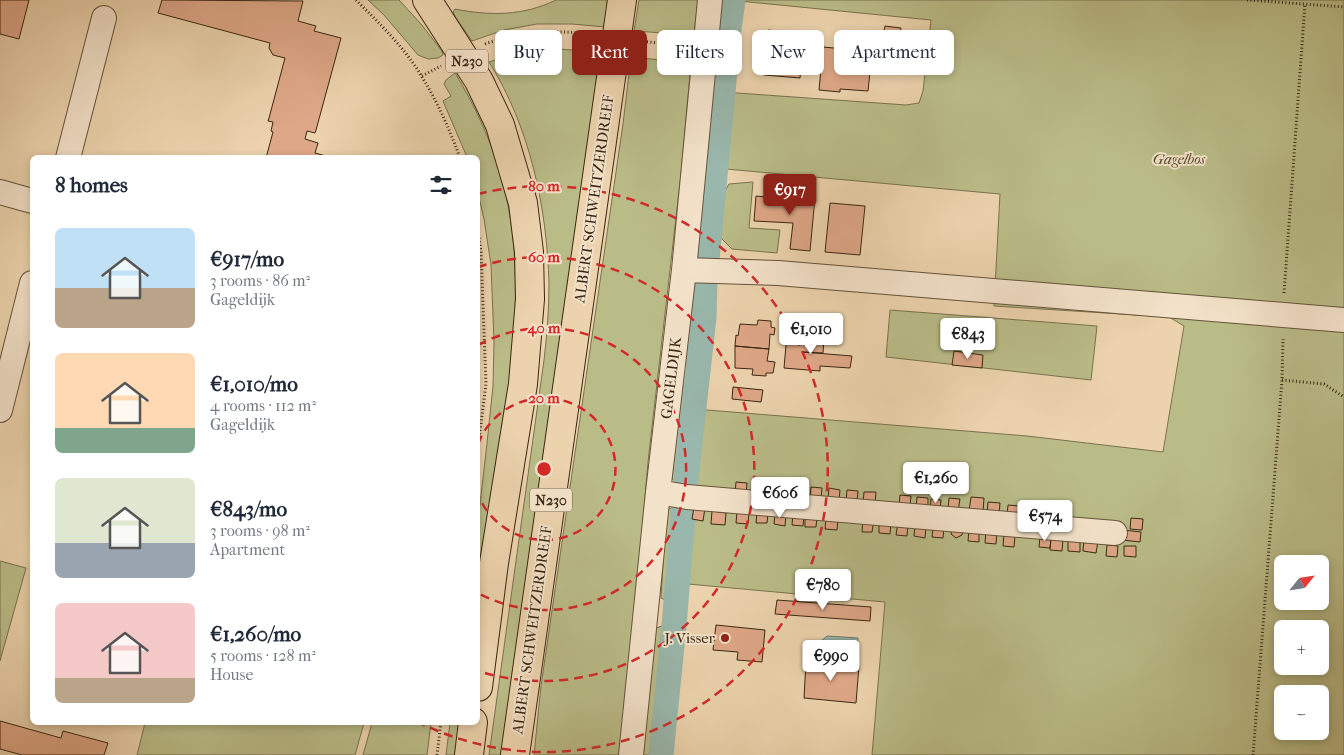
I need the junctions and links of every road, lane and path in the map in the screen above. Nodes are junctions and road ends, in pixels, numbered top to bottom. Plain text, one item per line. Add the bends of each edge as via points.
1 (356, 0) edge
2 (427, 0) edge
3 (622, 0) edge
4 (710, 0) edge
5 (1247, 0) edge
6 (1305, 4) junction
7 (1344, 7) edge
8 (104, 18) dead end
9 (617, 30) edge
10 (707, 30) edge
11 (572, 32) edge
12 (464, 55) junction
13 (611, 75) edge
14 (702, 75) edge
15 (422, 76) junction
16 (69, 155) edge
17 (459, 155) edge
18 (0, 192) edge
19 (30, 200) edge
20 (480, 245) edge
21 (684, 270) junction
22 (30, 291) edge
23 (1283, 315) junction
24 (1344, 320) edge
25 (1282, 380) junction
26 (1344, 397) edge
27 (0, 410) edge
28 (480, 431) edge
29 (658, 492) junction
30 (1115, 534) dead end
31 (480, 672) edge
32 (441, 725) edge
33 (473, 725) edge
34 (437, 755) edge
35 (469, 755) edge
36 (515, 755) edge
37 (631, 755) edge
38 (1253, 755) edge

1 - 15 path via 388,32
2 - 12 highway, N230
3 - 9 highway, ALBERT SCHWEITZERDREEF / N230
4 - 10 street, GAGELDIJK
5 - 6 path
6 - 7 path
6 - 23 path
8 - 16 street
11 - 12 path via 507,36
12 - 15 path
12 - 31 highway, N230 via 500,125 514,169 523,203 530,290 523,384
13 - 36 highway, ALBERT SCHWEITZERDREEF / N230
14 - 21 street, GAGELDIJK
15 - 17 path
18 - 19 street
20 - 28 path via 486,384
21 - 23 street via 778,273
21 - 29 street, GAGELDIJK
22 - 27 street
23 - 24 street
23 - 25 path
25 - 26 path via 1324,384
25 - 38 path
29 - 30 street
29 - 37 street, GAGELDIJK
32 - 34 path
33 - 35 highway

